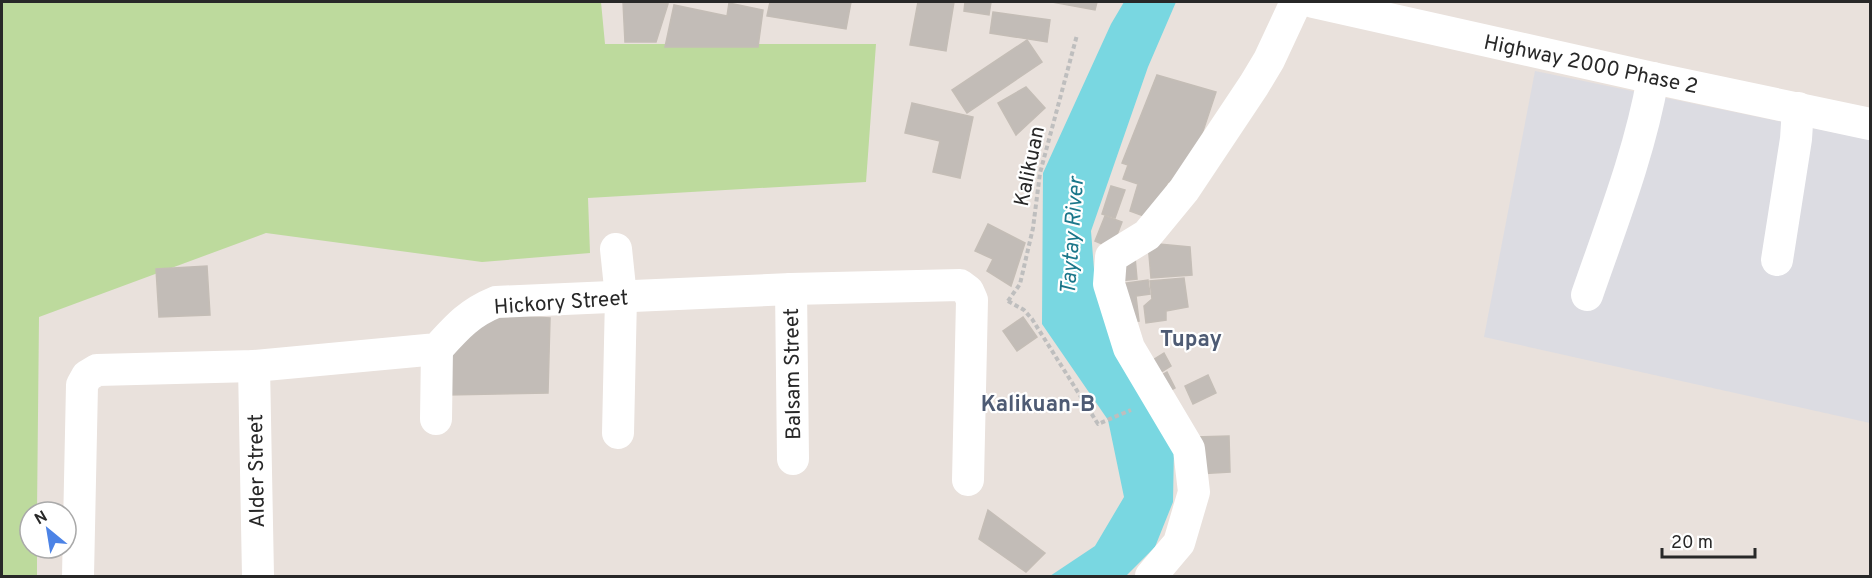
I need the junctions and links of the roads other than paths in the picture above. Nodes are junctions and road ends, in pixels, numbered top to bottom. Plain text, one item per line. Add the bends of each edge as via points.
1 (1296, 2) edge
2 (1313, 2) edge
3 (1653, 78) junction
4 (1798, 108) junction
5 (1870, 124) edge
6 (616, 249) dead end
7 (1777, 260) dead end
8 (791, 289) junction
9 (1587, 295) dead end
10 (621, 297) junction
11 (437, 349) junction
12 (254, 366) junction
13 (436, 419) dead end
14 (618, 433) dead end
15 (793, 459) dead end
16 (968, 480) dead end
17 (78, 576) edge
18 (258, 576) edge
19 (1151, 576) edge

1 - 19 street via 1254,86 1184,190 1147,235 1111,257 1109,284 1129,348 1189,449 1194,492 1179,543
2 - 3 street, Highway 2000 Phase 2
3 - 4 street, Highway 2000 Phase 2
3 - 9 street via 1630,169
4 - 5 street, Highway 2000 Phase 2
4 - 7 street
6 - 10 street
8 - 10 street, Hickory Street
8 - 15 street, Balsam Street
8 - 16 street, Hickory Street via 960,285 968,291 972,300
10 - 11 street, Hickory Street via 496,302 463,320
10 - 14 street
11 - 12 street
11 - 13 street
12 - 17 street via 98,370 87,376 82,385
12 - 18 street, Alder Street

